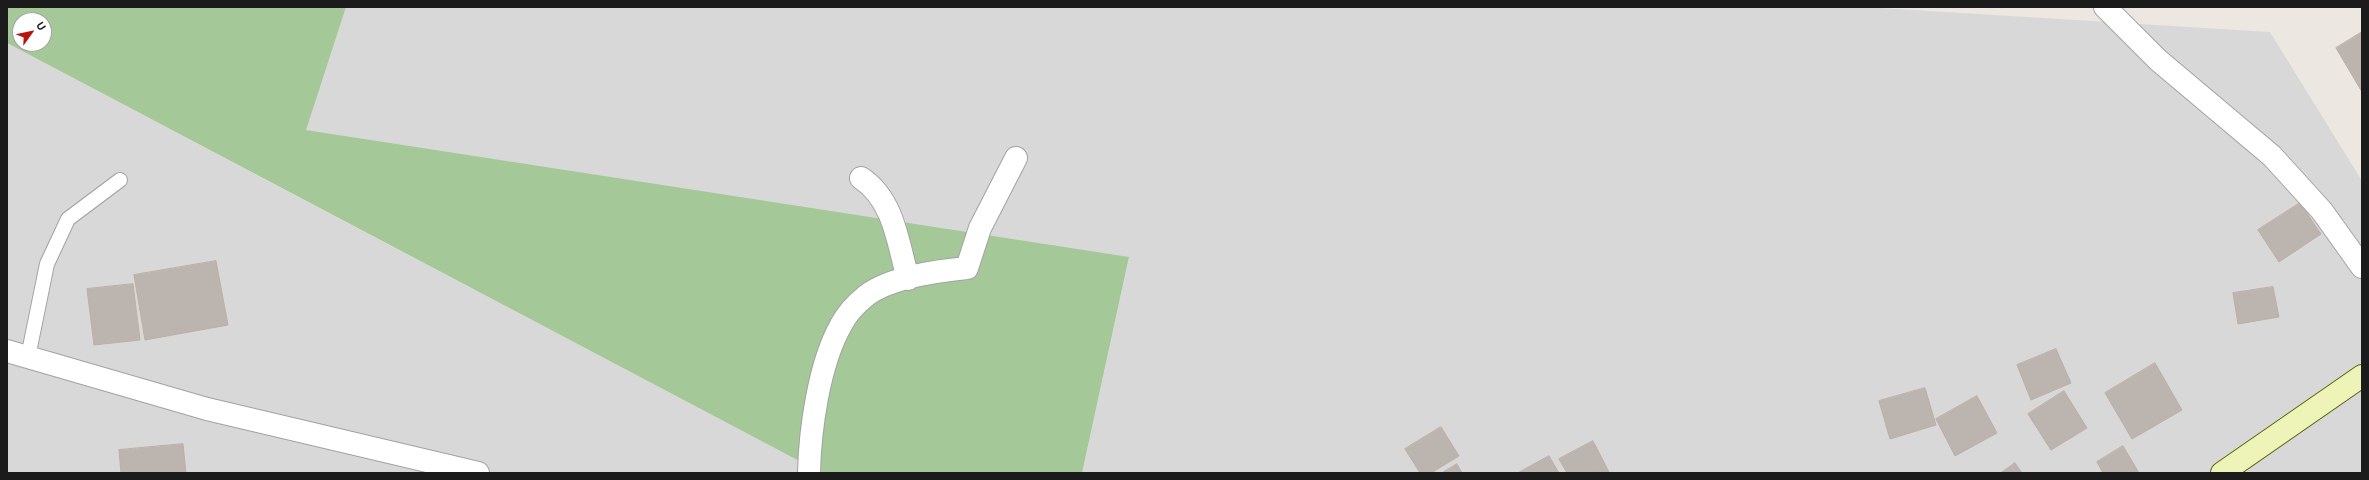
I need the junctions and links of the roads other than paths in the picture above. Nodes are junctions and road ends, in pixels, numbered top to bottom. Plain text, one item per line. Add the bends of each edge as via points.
1 (2105, 7) edge
2 (1016, 158) dead end
3 (861, 178) dead end
4 (120, 180) dead end
5 (2362, 267) edge
6 (908, 279) junction
7 (7, 351) edge
8 (28, 357) junction
9 (2362, 376) edge
10 (478, 473) edge
11 (809, 473) edge
12 (2222, 473) edge

1 - 5 street via 2158,60 2272,156 2322,211
2 - 6 street via 980,228 967,268
3 - 6 street via 876,190 889,209
4 - 8 lane via 68,219 47,264
6 - 11 street via 886,285 868,295 852,308 841,324 825,367 810,429
7 - 8 street
8 - 10 street via 207,409
9 - 12 main road

